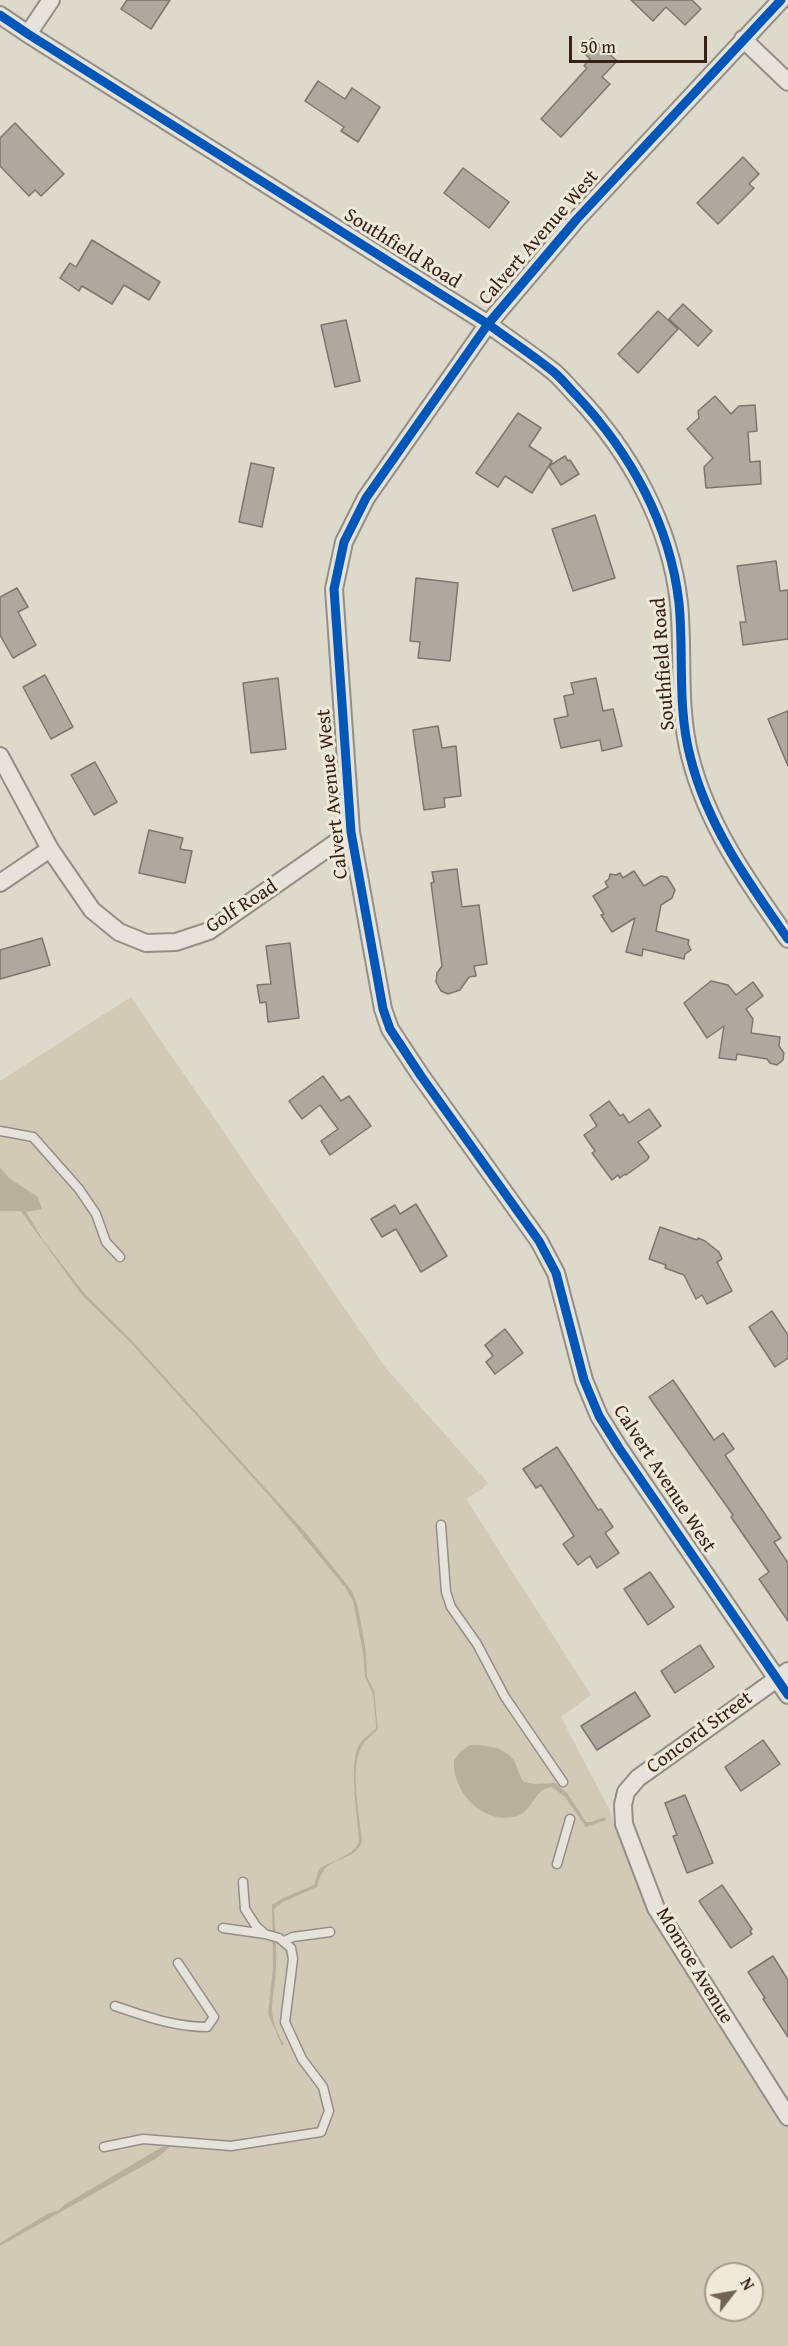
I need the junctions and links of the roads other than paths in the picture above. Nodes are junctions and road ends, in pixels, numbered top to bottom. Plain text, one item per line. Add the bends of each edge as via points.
1 (51, 0) edge
2 (781, 0) edge
3 (0, 15) edge
4 (28, 34) junction
5 (743, 39) junction
6 (788, 82) edge
7 (488, 324) junction
8 (0, 756) edge
9 (351, 832) junction
10 (50, 849) junction
11 (0, 883) edge
12 (788, 939) edge
13 (0, 1131) edge
14 (120, 1257) dead end
15 (441, 1525) dead end
16 (782, 1674) edge
17 (788, 1695) edge
18 (563, 1782) dead end
19 (623, 1805) joint
20 (570, 1819) dead end
21 (557, 1864) dead end
22 (243, 1882) dead end
23 (223, 1928) dead end
24 (330, 1932) dead end
25 (267, 1934) junction
26 (282, 1940) junction
27 (178, 1963) dead end
28 (115, 2006) dead end
29 (788, 2117) edge
30 (104, 2147) dead end

1 - 4 street
2 - 5 street, Calvert Avenue West
3 - 4 street, Southfield Road
4 - 7 street, Southfield Road
5 - 6 street
5 - 7 street, Calvert Avenue West via 576,220
7 - 9 street, Calvert Avenue West via 366,498 344,542 334,589
7 - 12 street, Southfield Road via 552,370 597,418 635,471 672,558 689,755 706,807 723,841
8 - 10 street, Golf Road
9 - 10 street, Golf Road via 209,931 176,942 146,943 119,932 92,910
9 - 16 street, Calvert Avenue West via 378,986 390,1029 539,1241 556,1274 584,1380 599,1416
10 - 11 street
13 - 14 lane via 33,1137 79,1189 96,1214 106,1242
15 - 18 lane via 446,1592 451,1607 477,1644 505,1697
16 - 17 street, Calvert Avenue West
16 - 19 street, Concord Street via 638,1778 626,1792
19 - 29 street, Monroe Avenue via 624,1824 664,1923
20 - 21 lane
22 - 25 lane via 245,1909
23 - 25 lane
24 - 26 lane
25 - 26 lane
26 - 30 lane via 291,1948 293,1959 285,2022 302,2059 323,2087 329,2111 321,2132 231,2146 143,2139
27 - 28 lane via 214,2017 207,2027 157,2020

